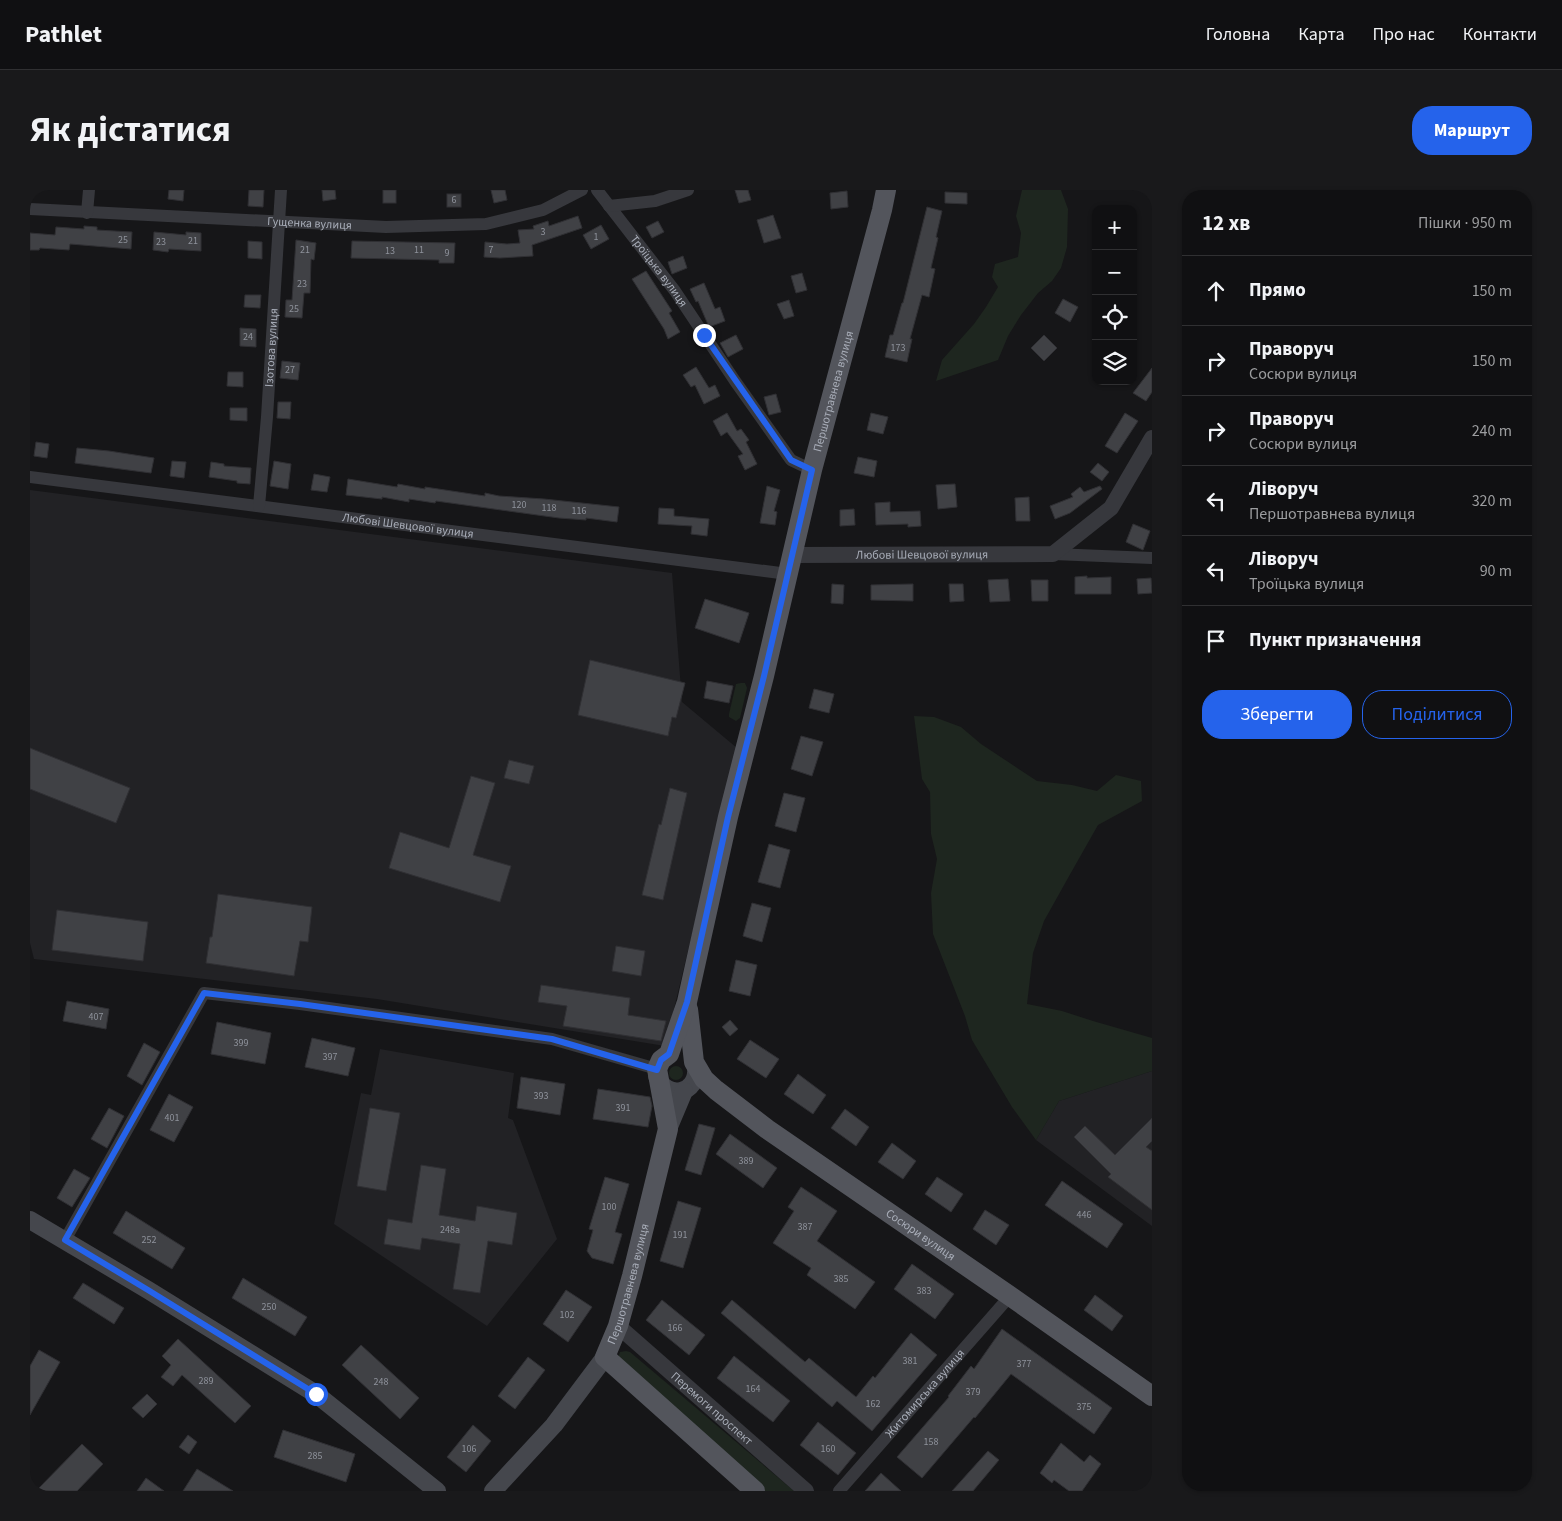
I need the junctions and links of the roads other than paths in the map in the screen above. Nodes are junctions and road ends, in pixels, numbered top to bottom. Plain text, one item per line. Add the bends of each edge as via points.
1 (89, 190) edge
2 (281, 190) edge
3 (582, 190) edge
4 (596, 190) edge
5 (688, 190) edge
6 (886, 190) edge
7 (609, 206) junction
8 (30, 209) edge
9 (87, 213) junction
10 (279, 221) junction
11 (1152, 438) edge
12 (812, 470) junction
13 (30, 476) edge
14 (259, 506) junction
15 (1053, 554) junction
16 (1152, 558) edge
17 (790, 564) junction
18 (687, 1002) junction
19 (695, 1065) junction
20 (661, 1067) junction
21 (684, 1091) junction
22 (668, 1129) junction
23 (30, 1220) edge
24 (68, 1235) junction
25 (1010, 1296) junction
26 (618, 1326) junction
27 (605, 1357) junction
28 (1152, 1396) edge
29 (437, 1491) edge
30 (493, 1491) edge
31 (755, 1491) edge
32 (806, 1491) edge
33 (839, 1491) edge

1 - 9 street
2 - 10 street, Ізотова вулиця
3 - 10 street, Гущенка вулиця via 543,210 486,224 386,227
4 - 7 street, Троїцька вулиця
5 - 7 street via 654,201
6 - 12 main road, Першотравнева вулиця
7 - 12 street, Троїцька вулиця via 675,290 791,460
8 - 9 street, Гущенка вулиця
9 - 10 street, Гущенка вулиця
10 - 14 street, Ізотова вулиця
11 - 15 street via 1111,508
12 - 17 main road, Першотравнева вулиця
13 - 14 street, Любові Шевцової вулиця
14 - 17 street, Любові Шевцової вулиця
15 - 16 street, Любові Шевцової вулиця
15 - 17 street, Любові Шевцової вулиця
17 - 18 main road, Першотравнева вулиця
18 - 19 main road, Першотравнева вулиця
18 - 20 main road, Першотравнева вулиця
19 - 20 main road via 676,1052
19 - 21 main road, Першотравнева вулиця via 693,1084
19 - 25 main road, Сосюри вулиця via 704,1079 749,1116
20 - 21 main road via 659,1082 667,1090
20 - 22 main road, Першотравнева вулиця
20 - 24 street via 552,1039 204,993
21 - 22 main road, Першотравнева вулиця
22 - 26 main road, Першотравнева вулиця
23 - 24 main road
24 - 29 main road via 148,1290 316,1394
25 - 28 main road, Сосюри вулиця
25 - 33 street, Житомирська вулиця
26 - 27 main road, Першотравнева вулиця
26 - 32 street, Перемоги проспект
27 - 30 main road, Першотравнева вулиця via 554,1425
27 - 31 main road

